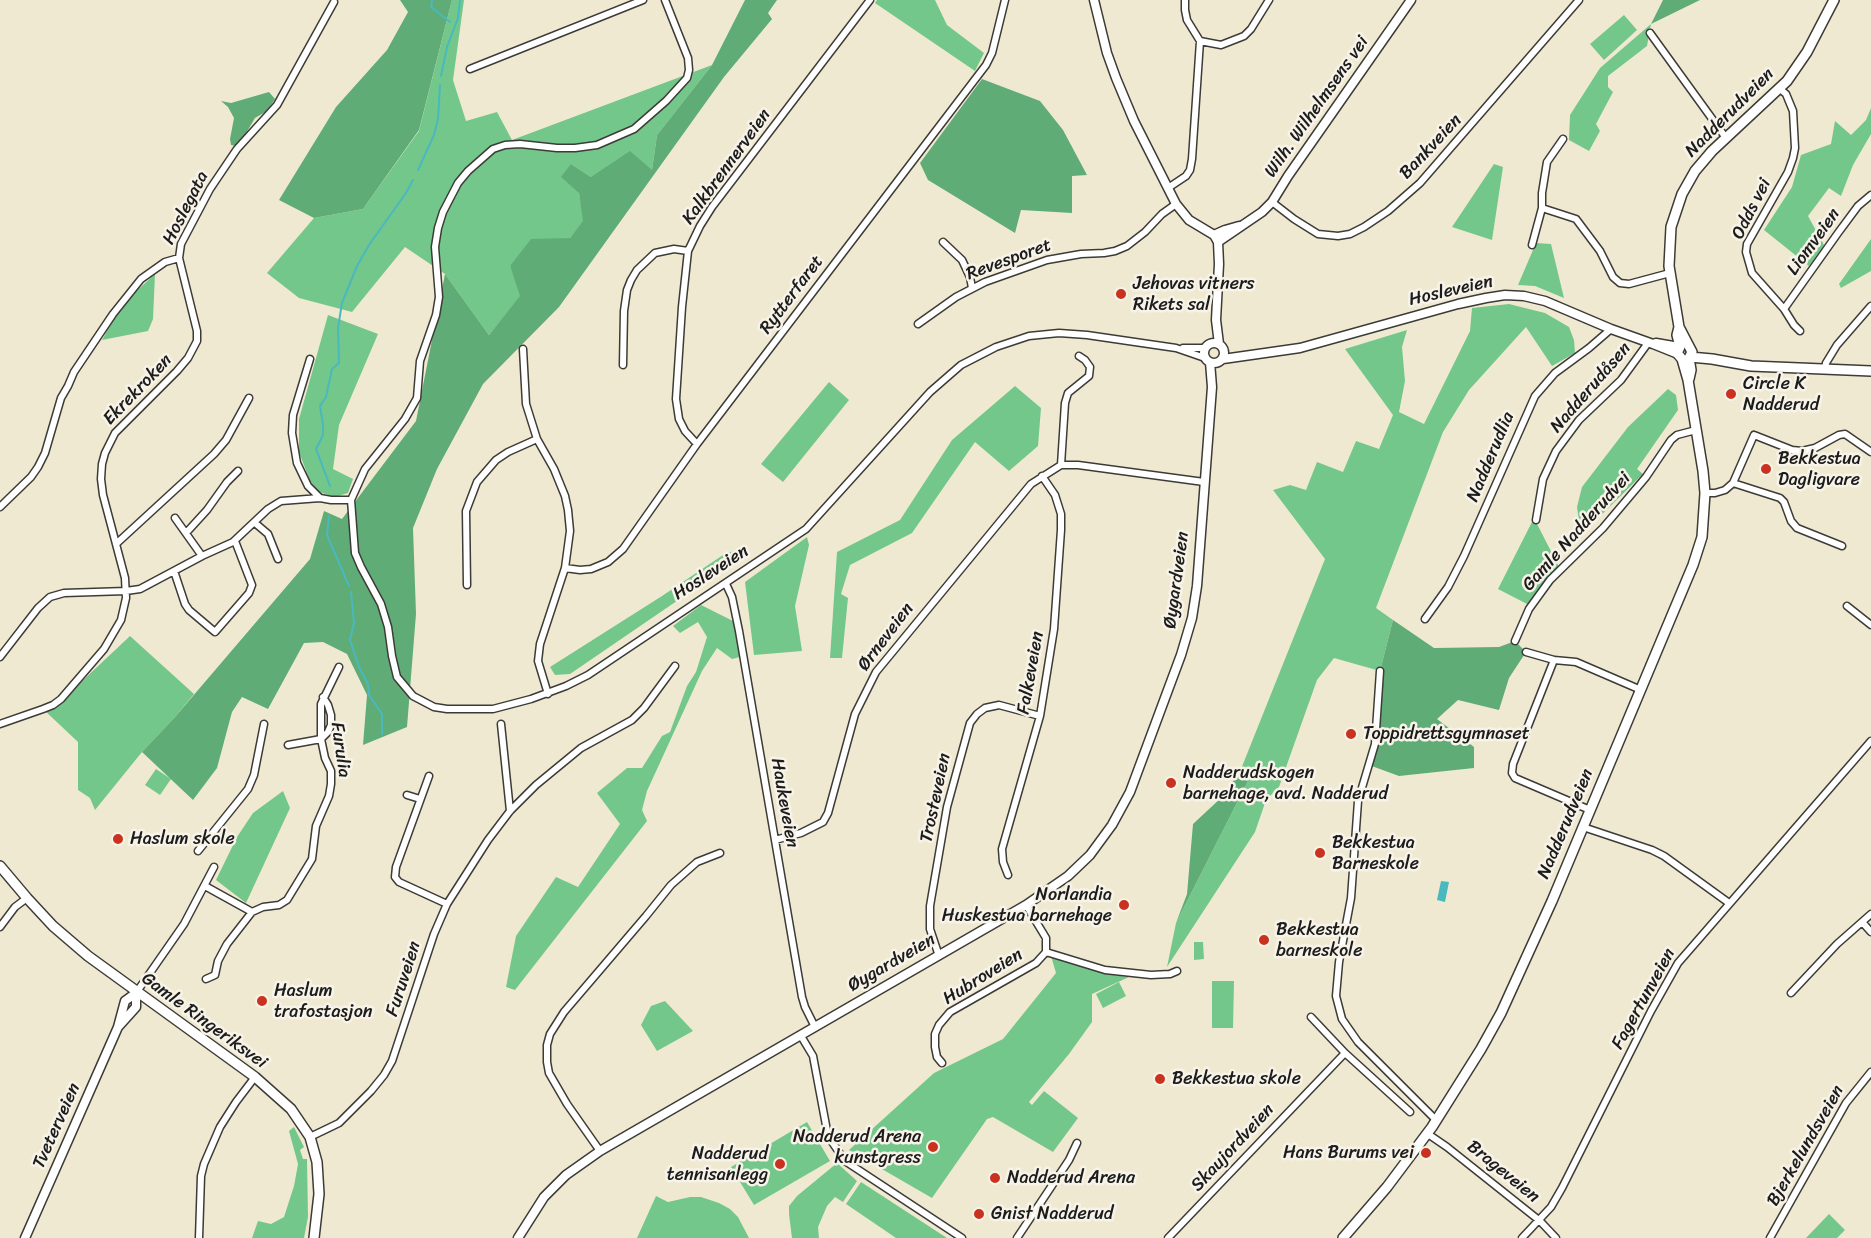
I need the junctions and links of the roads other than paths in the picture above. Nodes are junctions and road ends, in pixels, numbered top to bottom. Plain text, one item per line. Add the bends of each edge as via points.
1 (643, 0) edge
2 (665, 0) edge
3 (870, 0) edge
4 (1005, 0) edge
5 (1094, 0) edge
6 (1185, 0) edge
7 (1269, 0) edge
8 (1411, 0) edge
9 (1579, 0) edge
10 (1834, 0) edge
11 (334, 2) dead end
12 (1650, 33) dead end
13 (1200, 41) junction
14 (470, 69) dead end
15 (1780, 89) junction
16 (1726, 138) junction
17 (1563, 139) dead end
18 (1168, 188) junction
19 (1871, 195) edge
20 (1272, 202) junction
21 (1176, 204) junction
22 (1542, 208) junction
23 (1216, 239) junction
24 (943, 242) dead end
25 (1532, 244) dead end
26 (688, 251) junction
27 (179, 258) junction
28 (1670, 273) junction
29 (972, 288) junction
30 (1871, 306) edge
31 (1784, 309) junction
32 (918, 324) dead end
33 (1611, 329) junction
34 (1800, 331) dead end
35 (1650, 343) junction
36 (1215, 345) junction
37 (1176, 348) junction
38 (523, 349) dead end
39 (1685, 352) junction
40 (1253, 355) junction
41 (1079, 356) dead end
42 (310, 359) dead end
43 (1701, 359) junction
44 (1712, 359) junction
45 (1208, 360) junction
46 (1222, 360) junction
47 (623, 364) dead end
48 (1825, 369) junction
49 (1690, 370) junction
50 (1871, 371) edge
51 (1688, 380) junction
52 (1212, 386) junction
53 (249, 398) dead end
54 (1696, 430) junction
55 (537, 439) junction
56 (697, 444) junction
57 (1871, 452) edge
58 (1061, 465) junction
59 (238, 471) dead end
60 (1042, 476) junction
61 (1204, 482) junction
62 (1733, 483) junction
63 (1705, 493) junction
64 (320, 498) junction
65 (351, 500) junction
66 (0, 507) edge
67 (175, 519) dead end
68 (1536, 520) dead end
69 (255, 523) junction
70 (186, 533) junction
71 (235, 541) junction
72 (116, 544) junction
73 (1842, 546) dead end
74 (202, 556) junction
75 (278, 559) dead end
76 (565, 568) junction
77 (174, 572) junction
78 (726, 584) junction
79 (467, 585) dead end
80 (126, 591) junction
81 (1847, 606) dead end
82 (1425, 618) dead end
83 (1871, 625) edge
84 (1515, 641) dead end
85 (1526, 652) dead end
86 (0, 657) edge
87 (1554, 660) junction
88 (675, 666) dead end
89 (339, 667) dead end
90 (1380, 671) dead end
91 (1641, 690) junction
92 (548, 693) junction
93 (323, 697) junction
94 (1040, 716) junction
95 (0, 724) edge
96 (264, 724) dead end
97 (501, 724) dead end
98 (321, 739) junction
99 (1871, 741) edge
100 (288, 745) dead end
101 (429, 776) dead end
102 (407, 795) dead end
103 (420, 799) junction
104 (1590, 810) junction
105 (510, 811) junction
106 (1583, 827) junction
107 (775, 840) junction
108 (198, 851) dead end
109 (720, 853) dead end
110 (0, 866) edge
111 (214, 867) dead end
112 (1008, 875) dead end
113 (205, 886) junction
114 (27, 898) junction
115 (1729, 903) junction
116 (447, 904) junction
117 (1026, 905) junction
118 (252, 912) junction
119 (1871, 914) edge
120 (1863, 923) junction
121 (0, 927) edge
122 (1871, 932) edge
123 (1046, 952) junction
124 (939, 956) junction
125 (1177, 971) dead end
126 (207, 979) dead end
127 (136, 993) junction
128 (1791, 993) dead end
129 (1311, 1017) dead end
130 (815, 1027) junction
131 (801, 1036) junction
132 (1345, 1053) junction
133 (942, 1063) dead end
134 (1871, 1072) edge
135 (255, 1077) junction
136 (1410, 1112) dead end
137 (1436, 1120) junction
138 (1428, 1134) junction
139 (310, 1137) junction
140 (1077, 1143) dead end
141 (600, 1151) junction
142 (1540, 1221) junction
143 (25, 1238) edge
144 (199, 1238) edge
145 (314, 1238) edge
146 (518, 1238) edge
147 (962, 1238) edge
148 (1017, 1238) edge
149 (1168, 1238) edge
150 (1343, 1238) edge
151 (1522, 1238) edge
152 (1556, 1238) edge
153 (1770, 1238) edge

1 - 14 street
2 - 65 street, Hosleveien via 689,70 687,78 650,117 634,129 597,145 566,148 520,144 493,149 458,183 438,228 435,247 439,297 420,362 417,398 365,469
3 - 26 street, Kalkbrennerveien via 712,207
4 - 56 street, Rytterfaret via 993,53 986,65
5 - 18 street via 1116,78
6 - 13 street via 1187,20
7 - 13 street via 1244,36 1221,45
8 - 20 street, Wilh. Wilhelmsens vei
9 - 20 street, Bankveien via 1420,183 1364,227 1338,236 1318,234
10 - 15 main road, Nadderudveien via 1798,67
11 - 27 street, Hoslegata via 277,105 237,149 210,189 181,244
12 - 16 street
13 - 18 street via 1192,159 1186,176
15 - 16 main road, Nadderudveien
15 - 31 street, Odds vei via 1793,111 1793,158 1746,252 1752,273
16 - 28 main road, Nadderudveien via 1686,184 1669,241
17 - 22 street via 1547,162
18 - 21 street
19 - 31 street, Liomveien via 1858,206
20 - 23 street, Wilh. Wilhelmsens vei
21 - 23 street via 1189,220
21 - 29 street, Revesporet via 1127,246 1115,251 1047,260
22 - 25 street
22 - 28 street via 1576,219 1620,283
23 - 36 street via 1219,264
24 - 29 street via 962,260
26 - 47 street via 655,253 631,280 624,311
26 - 56 street, Kalkbrennerveien via 676,399 679,419
27 - 66 street, Hoslegata via 141,279 113,314 74,372 38,467
27 - 72 street, Ekrekroken via 197,341 177,371 115,434 105,453 101,479
28 - 39 main road, Nadderudveien
29 - 32 street, Revesporet
30 - 48 street via 1837,345
31 - 34 street, Odds vei
33 - 35 street, Hosleveien
33 - 40 street, Hosleveien via 1545,301 1496,296 1309,346
33 - 82 street, Nadderudlia via 1555,373 1535,396 1459,566
35 - 39 street, Hosleveien
35 - 68 street, Nadderudåsen via 1621,380 1579,420 1556,451 1543,479
36 - 37 street, Hosleveien
36 - 40 street, Hosleveien
36 - 45 street, Øygardveien
36 - 46 street, Øygardveien via 1225,351
37 - 45 street, Hosleveien
37 - 78 street, Hosleveien via 1059,333 1015,340 978,354 930,392 806,529
38 - 55 street via 526,404
39 - 43 main road, Hosleveien
39 - 44 main road, Hosleveien
39 - 49 main road, Nadderudveien
39 - 51 main road, Nadderudveien
40 - 46 street, Hosleveien
41 - 58 street via 1090,367 1089,376 1068,393
42 - 64 street via 293,415 292,434 301,473
43 - 44 main road, Hosleveien
43 - 49 main road
44 - 48 main road, Hosleveien via 1751,366
45 - 46 street, Hosleveien
45 - 52 street, Øygardveien
46 - 52 street, Øygardveien
48 - 50 main road, Hosleveien
49 - 51 main road, Nadderudveien
51 - 54 main road, Nadderudveien
52 - 61 street, Øygardveien
53 - 72 street via 214,454
54 - 63 main road, Nadderudveien
54 - 84 street, Gamle Nadderudvei via 1671,440 1603,528 1550,580 1529,609
55 - 76 street via 565,496 569,538
55 - 79 street via 502,456 477,482 466,511
56 - 76 street, Rytterfaret via 623,549 608,562 591,569
57 - 62 street via 1845,434 1802,451 1754,435
58 - 60 street, Ørneveien
58 - 61 street
59 - 70 street
60 - 94 street, Falkeveien via 1059,502 1061,530 1054,629
60 - 107 street, Ørneveien via 1016,500 876,672 855,714 823,822
61 - 117 street, Øygardveien via 1192,618 1130,792 1090,855 1068,876
62 - 63 street via 1725,490
62 - 73 street via 1780,498 1797,528
63 - 91 main road, Nadderudveien via 1698,552
64 - 65 street
64 - 69 street via 280,501
65 - 92 street, Hosleveien via 356,553 381,604 397,677 409,692 422,702 447,710 513,705
67 - 70 street
69 - 71 street
69 - 75 street via 268,534
70 - 74 street
71 - 74 street
71 - 77 street via 252,585 215,632 189,610
72 - 80 street, Ekrekroken
74 - 77 street
76 - 92 street via 540,644 538,661
77 - 80 street via 140,589
78 - 92 street, Hosleveien via 588,675
78 - 107 street, Haukeveien via 739,631
80 - 86 street via 50,597
80 - 95 street, Ekrekroken via 116,630 69,691 53,705
81 - 83 street
85 - 87 street
87 - 91 street via 1576,662
87 - 104 street via 1512,773 1515,778
88 - 105 street, Furuveien via 632,720 580,748
89 - 93 street, Furulia
90 - 137 street via 1374,744 1358,801 1352,891 1336,996 1342,1018 1358,1042
91 - 104 main road, Nadderudveien
93 - 98 street, Furulia
93 - 98 street via 331,725
94 - 112 street, Falkeveien via 1002,849
94 - 124 street, Trosteveien via 999,705 986,708 970,723 947,807 930,906 930,929
96 - 108 street via 248,789
97 - 105 street
98 - 100 street
98 - 118 street, Furulia via 331,784 330,796 316,826 312,859 288,900
99 - 115 street, Fagertunveien
101 - 103 street
102 - 103 street
103 - 116 street via 395,877
104 - 106 main road, Nadderudveien
105 - 116 street, Furuveien
106 - 115 street via 1664,856
106 - 137 main road, Nadderudveien via 1501,1013
107 - 130 street, Haukeveien via 802,997
109 - 141 street via 697,862 671,885 564,1011 550,1035 549,1073
110 - 114 main road, Gamle Ringeriksvei
111 - 113 street
113 - 118 street
113 - 127 street
114 - 121 street
114 - 127 main road, Gamle Ringeriksvei via 70,941
115 - 142 street, Fagertunveien via 1666,982 1562,1188
116 - 139 street, Furuveien via 393,1061 371,1091 339,1123
117 - 123 street via 1046,938
117 - 124 street, Øygardveien
118 - 126 street via 226,944 215,975
119 - 120 street
120 - 122 street
120 - 128 street
123 - 125 street via 1113,971 1151,975
123 - 133 street, Hubroveien via 1036,963 951,1012 935,1034 937,1057
124 - 130 street, Øygardveien
127 - 135 main road, Gamle Ringeriksvei
127 - 143 street, Tveterveien via 125,1001 118,1027
129 - 132 street
130 - 131 street, Øygardveien
131 - 141 street, Øygardveien
131 - 147 street via 813,1056 828,1136 845,1161
132 - 136 street
132 - 149 street, Skaujordveien
134 - 153 street, Bjerkelundsveien via 1846,1103
135 - 139 main road, Gamle Ringeriksvei via 291,1109
135 - 144 street via 220,1126 204,1164
137 - 138 main road, Nadderudveien
138 - 142 street, Brageveien
138 - 150 main road, Nadderudveien
139 - 145 main road, Gamle Ringeriksvei via 319,1181
140 - 148 street
141 - 146 street, Øygardveien via 566,1175 544,1197
142 - 151 street, Fagertunveien
142 - 152 street, Brageveien

